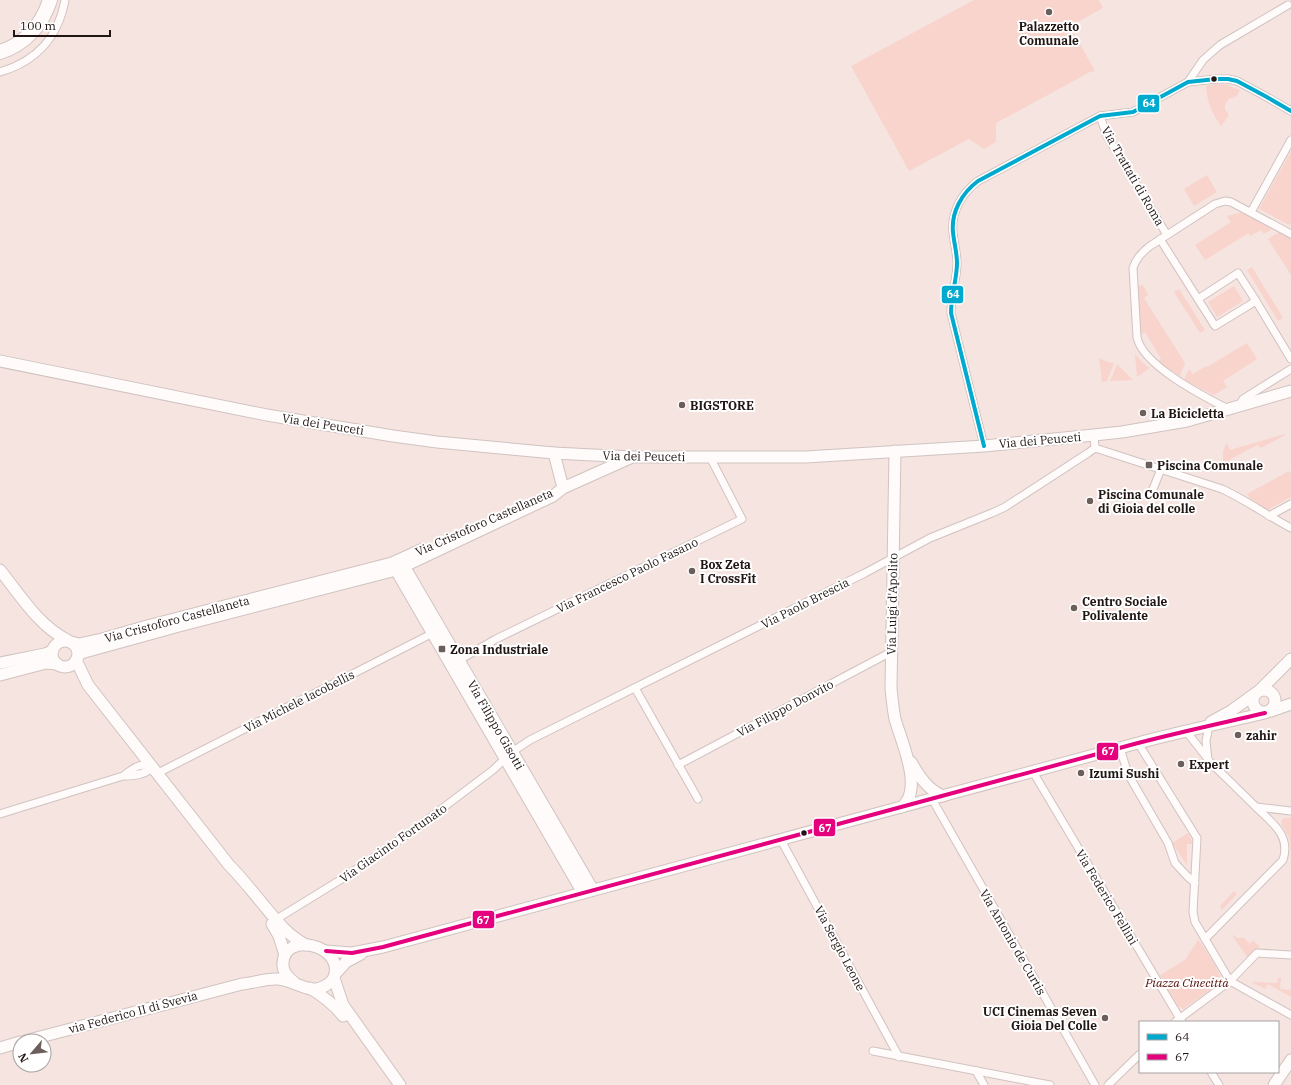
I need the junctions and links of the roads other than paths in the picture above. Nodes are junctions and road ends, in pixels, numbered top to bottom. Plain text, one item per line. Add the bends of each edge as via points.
1 (50, 0) edge
2 (65, 0) edge
3 (1288, 4) edge
4 (0, 52) edge
5 (0, 72) edge
6 (1188, 82) junction
7 (1291, 112) edge
8 (1100, 116) junction
9 (1291, 140) edge
10 (1251, 212) junction
11 (1291, 234) edge
12 (1167, 235) junction
13 (1160, 239) junction
14 (1198, 298) junction
15 (1256, 301) junction
16 (1291, 358) edge
17 (0, 361) edge
18 (1291, 369) edge
19 (1291, 391) edge
20 (1240, 406) junction
21 (1228, 409) junction
22 (1094, 435) junction
23 (984, 446) junction
24 (1094, 448) junction
25 (895, 451) junction
26 (554, 453) junction
27 (632, 457) junction
28 (710, 457) junction
29 (1161, 469) junction
30 (563, 488) junction
31 (1154, 489) dead end
32 (1291, 504) edge
33 (1269, 516) junction
34 (1291, 528) edge
35 (893, 558) junction
36 (398, 565) junction
37 (0, 570) edge
38 (41, 621) junction
39 (437, 631) junction
40 (69, 641) junction
41 (52, 650) junction
42 (892, 652) junction
43 (77, 658) junction
44 (1291, 659) edge
45 (0, 663) edge
46 (455, 663) junction
47 (61, 666) junction
48 (1282, 670) junction
49 (0, 675) edge
50 (88, 684) junction
51 (635, 688) junction
52 (1258, 692) junction
53 (1274, 696) junction
54 (1290, 704) edge
55 (1268, 712) junction
56 (1209, 726) junction
57 (1192, 729) junction
58 (131, 739) junction
59 (1138, 743) junction
60 (1120, 748) junction
61 (508, 755) junction
62 (1208, 760) junction
63 (678, 765) junction
64 (135, 767) junction
65 (152, 771) junction
66 (1033, 772) junction
67 (915, 774) junction
68 (123, 776) junction
69 (943, 796) junction
70 (698, 799) dead end
71 (928, 800) junction
72 (902, 807) junction
73 (1256, 807) junction
74 (1291, 811) edge
75 (0, 814) edge
76 (781, 840) junction
77 (229, 865) junction
78 (1195, 883) junction
79 (588, 892) junction
80 (276, 920) junction
81 (1205, 939) junction
82 (306, 945) junction
83 (383, 947) junction
84 (326, 951) junction
85 (1291, 955) edge
86 (284, 958) junction
87 (334, 976) junction
88 (1230, 981) junction
89 (295, 983) junction
90 (242, 984) junction
91 (310, 988) junction
92 (1291, 1015) edge
93 (1179, 1021) edge
94 (52, 1034) edge
95 (12, 1044) edge
96 (0, 1048) edge
97 (873, 1051) dead end
98 (1139, 1055) edge
99 (899, 1057) junction
100 (1291, 1060) edge
101 (976, 1071) junction
102 (1212, 1073) edge
103 (397, 1081) edge
104 (984, 1085) edge
105 (1050, 1085) edge
106 (1095, 1085) edge
107 (1108, 1085) edge
108 (1219, 1085) edge
109 (1274, 1085) edge

1 - 4 highway via 42,19 30,35
2 - 5 street via 58,25 39,52 26,61
3 - 6 street via 1220,45 1203,60
6 - 7 street via 1228,79 1265,96
6 - 8 street via 1133,112
8 - 12 street, Via Trattati di Roma via 1107,136
8 - 23 street via 978,182 965,193 956,210 953,232 957,263 951,313
9 - 10 street
10 - 11 street
10 - 12 street via 1231,202 1220,202
12 - 13 street
13 - 14 street
13 - 21 street via 1142,253 1133,268 1138,344 1148,358 1160,368
14 - 15 street via 1238,273
14 - 15 street via 1215,326
15 - 16 street
17 - 26 main road, Via dei Peuceti via 316,423 437,442
18 - 20 street via 1243,398
19 - 20 main road, Via dei Peuceti
20 - 21 main road, Via dei Peuceti
21 - 22 main road, Via dei Peuceti via 1187,421
22 - 23 main road, Via dei Peuceti
22 - 24 street
23 - 25 main road, Via dei Peuceti
24 - 29 street
24 - 35 street, Via Paolo Brescia via 1005,507 930,538
25 - 28 main road, Via dei Peuceti via 806,457
25 - 35 main road, Via Luigi d'Apolito
26 - 27 main road, Via dei Peuceti
26 - 30 main road
27 - 28 main road, Via dei Peuceti
27 - 30 main road, Via Cristoforo Castellaneta
28 - 46 street, Via Francesco Paolo Fasano via 742,519 496,639
29 - 31 street
29 - 33 street via 1222,489
30 - 36 main road, Via Cristoforo Castellaneta via 550,491
32 - 33 street
33 - 34 street
35 - 42 main road, Via Luigi d'Apolito
35 - 51 street, Via Paolo Brescia
36 - 39 main road, Via Filippo Gisotti
36 - 40 main road, Via Cristoforo Castellaneta via 102,639 79,644
36 - 43 main road, Via Cristoforo Castellaneta via 81,654
37 - 38 main road
38 - 40 main road via 57,635
38 - 41 main road
39 - 46 main road, Via Filippo Gisotti
39 - 65 street, Via Michele Iacobellis
40 - 41 main road via 58,642
40 - 43 main road via 77,648
41 - 45 main road via 45,654
41 - 47 main road via 52,657
42 - 63 street, Via Filippo Donvito
42 - 67 main road, Via Luigi d'Apolito via 893,709
43 - 47 main road via 74,664
43 - 50 main road
44 - 48 main road
46 - 61 main road, Via Filippo Gisotti
47 - 49 main road via 46,663
47 - 50 main road
48 - 52 main road
48 - 53 main road via 1275,683
50 - 58 main road
51 - 61 street, Via Paolo Brescia via 530,740
51 - 63 street
52 - 53 main road via 1266,690
52 - 55 main road via 1254,697 1254,706 1260,712
52 - 57 main road via 1231,711
53 - 54 main road
53 - 55 main road via 1275,704
54 - 55 main road
55 - 56 main road
56 - 57 main road
56 - 62 street via 1206,741
57 - 59 main road
57 - 62 street
58 - 64 street via 136,753
58 - 65 main road
59 - 60 main road
59 - 78 street via 1197,838
60 - 66 main road
60 - 78 street via 1128,774 1168,843 1175,863
61 - 79 main road, Via Filippo Gisotti
61 - 80 street, Via Giacinto Fortunato via 482,779 411,832
62 - 73 street
63 - 70 street
64 - 65 street via 143,765
64 - 68 street
65 - 68 street
65 - 77 main road via 166,784
66 - 69 main road
66 - 93 street, Via Federico Fellini
67 - 69 main road, Via Luigi d'Apolito via 934,792
67 - 71 main road via 917,794
67 - 72 main road, Via Luigi d'Apolito via 910,797
68 - 75 street
69 - 71 main road
71 - 72 main road
71 - 106 street, Via Antonio de Curtis
72 - 76 main road
73 - 74 street
73 - 81 street via 1283,836 1286,846 1283,860
76 - 79 main road
76 - 99 street, Via Sergio Leone
77 - 80 main road
77 - 86 main road via 277,931
78 - 81 street via 1193,917
79 - 83 main road
80 - 82 main road via 288,934
81 - 88 street
82 - 84 main road
82 - 86 main road via 292,947
83 - 84 main road via 346,953
83 - 87 main road via 346,962
84 - 87 main road via 334,962
85 - 88 street via 1257,953
86 - 89 main road via 284,970
86 - 90 main road via 266,976
87 - 91 main road via 326,986
87 - 103 main road via 343,1006
88 - 92 street
88 - 93 street
89 - 90 main road via 273,979
89 - 91 main road
90 - 94 main road, via Federico II di Svevia
91 - 103 main road via 336,1007
95 - 96 main road
97 - 99 street
98 - 107 street
99 - 101 street
100 - 109 main road
101 - 104 street
101 - 105 street
102 - 108 street

